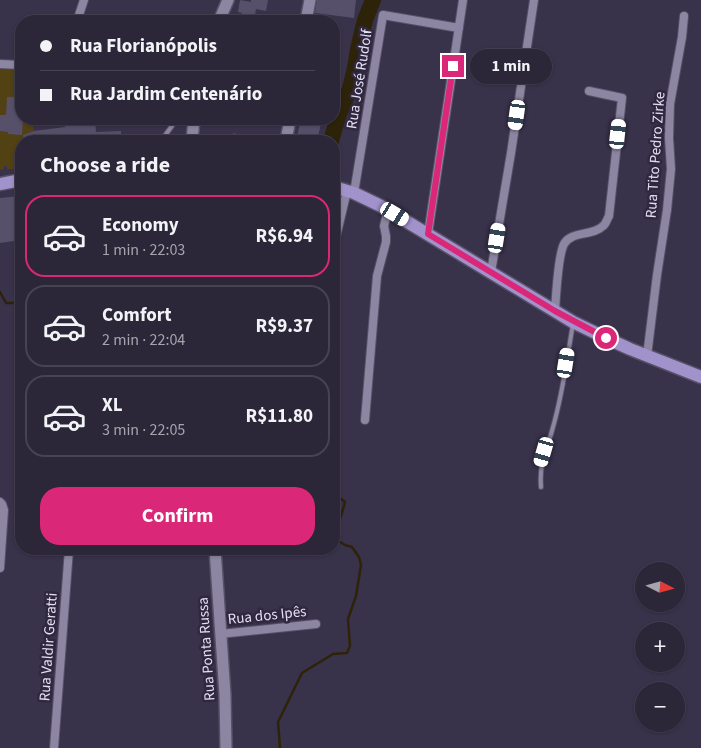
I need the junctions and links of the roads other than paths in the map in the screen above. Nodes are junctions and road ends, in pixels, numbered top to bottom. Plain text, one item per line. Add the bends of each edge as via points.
1 (84, 0) edge
2 (228, 0) edge
3 (310, 0) edge
4 (463, 0) edge
5 (534, 0) edge
6 (79, 15) edge
7 (222, 15) edge
8 (307, 15) edge
9 (684, 16) dead end
10 (459, 28) junction
11 (0, 64) edge
12 (15, 65) edge
13 (589, 91) dead end
14 (173, 125) edge
15 (166, 135) edge
16 (15, 181) edge
17 (0, 184) edge
18 (340, 189) edge
19 (350, 192) junction
20 (388, 210) junction
21 (340, 225) edge
22 (428, 234) junction
23 (492, 272) junction
24 (555, 311) junction
25 (573, 322) junction
26 (648, 356) junction
27 (701, 376) edge
28 (365, 420) dead end
29 (541, 487) dead end
30 (0, 502) edge
31 (68, 555) edge
32 (215, 555) edge
33 (0, 568) edge
34 (316, 624) dead end
35 (220, 634) junction
36 (54, 748) edge
37 (226, 748) edge

1 - 6 street
2 - 7 street
3 - 8 street
4 - 10 street
5 - 23 street
9 - 26 street, Rua Tito Pedro Zirke via 670,104 669,194
10 - 19 street, Rua José Rudolf via 383,15
10 - 22 street
11 - 12 street
13 - 24 street via 622,98 609,216 604,226 564,243
14 - 15 lane
16 - 17 main road
18 - 19 main road
19 - 20 main road
19 - 21 street
20 - 22 main road
20 - 28 street via 384,226 386,242 377,276
22 - 23 main road
23 - 24 main road
24 - 25 main road
25 - 26 main road
25 - 29 lane via 554,427 541,464
26 - 27 main road
30 - 33 street via 4,510
31 - 36 street, Rua Valdir Geratti
32 - 35 street, Rua Ponta Russa
34 - 35 street, Rua dos Ipês
35 - 37 street, Rua Ponta Russa

